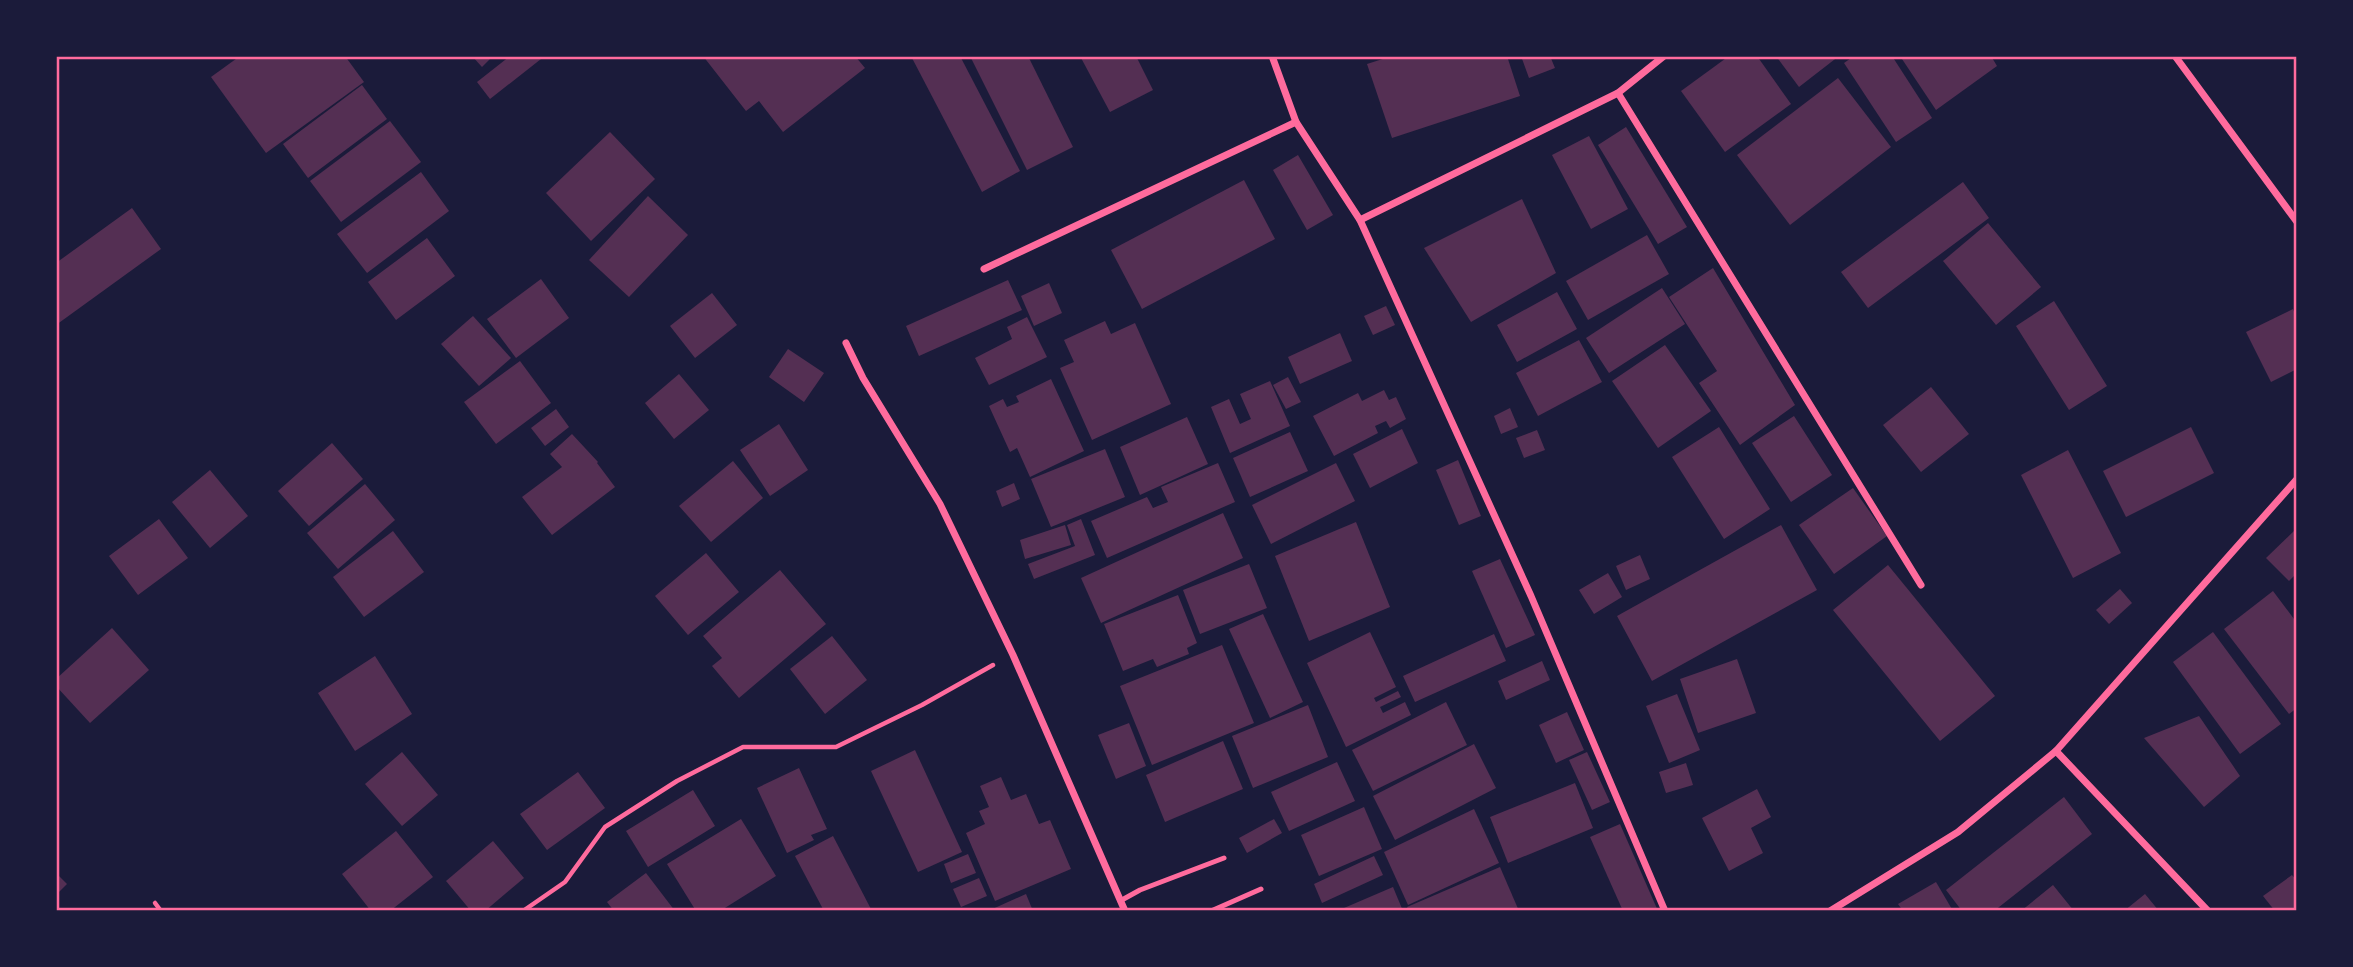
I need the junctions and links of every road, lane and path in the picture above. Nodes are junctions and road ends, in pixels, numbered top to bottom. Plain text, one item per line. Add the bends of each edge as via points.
1 (1272, 56) edge
2 (1664, 56) edge
3 (2175, 56) edge
4 (1618, 93) junction
5 (1296, 122) junction
6 (1360, 220) junction
7 (2297, 222) edge
8 (984, 269) dead end
9 (846, 344) dead end
10 (2297, 479) edge
11 (1921, 585) dead end
12 (1013, 655) junction
13 (2056, 751) junction
14 (1224, 858) dead end
15 (1261, 889) dead end
16 (1120, 901) junction
17 (155, 903) dead end
18 (161, 911) edge
19 (523, 911) edge
20 (1125, 911) edge
21 (1212, 911) edge
22 (1665, 911) edge
23 (1830, 911) edge
24 (2208, 911) edge

1 - 5 street
2 - 4 street
3 - 7 street
4 - 6 street
4 - 11 street
5 - 6 street
5 - 8 street
6 - 22 street via 1531,596
9 - 12 street via 940,504
10 - 13 street
12 - 16 street
12 - 19 path via 836,747 743,747 677,781 605,827 565,882
13 - 23 street via 1958,832
13 - 24 street
14 - 16 lane
15 - 21 lane
16 - 20 street
17 - 18 path

